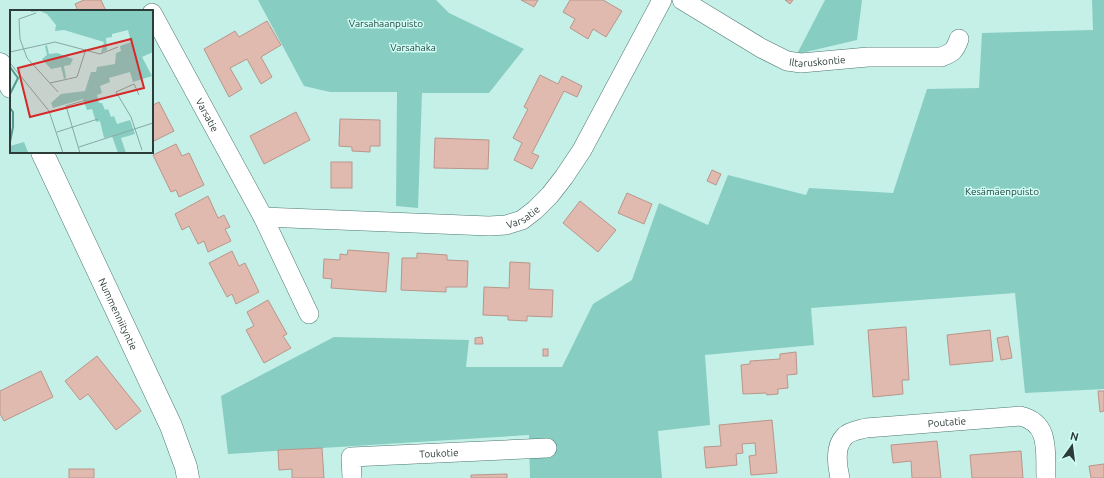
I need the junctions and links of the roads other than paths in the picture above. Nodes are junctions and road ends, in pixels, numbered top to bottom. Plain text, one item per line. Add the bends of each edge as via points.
1 (145, 0) edge
2 (662, 0) edge
3 (682, 0) edge
4 (151, 10) edge
5 (153, 14) edge
6 (959, 39) dead end
7 (0, 64) edge
8 (10, 85) edge
9 (42, 153) edge
10 (263, 217) junction
11 (309, 314) dead end
12 (547, 448) dead end
13 (188, 478) edge
14 (352, 478) edge
15 (840, 478) edge
16 (1046, 478) edge

1 - 4 street, Varsatie
2 - 10 street, Varsatie via 582,150 550,195 522,220 506,225 489,226
3 - 6 street, Iltaruskontie via 761,48 787,60 801,63 868,56 941,57 956,48
5 - 10 street, Varsatie
7 - 8 street
9 - 13 street, Nummenniityntie via 171,426
10 - 11 street, Varsatie
12 - 14 street, Toukotie via 351,457
15 - 16 street, Poutatie via 837,466 839,445 844,436 853,431 1020,416 1029,418 1038,425 1043,435

